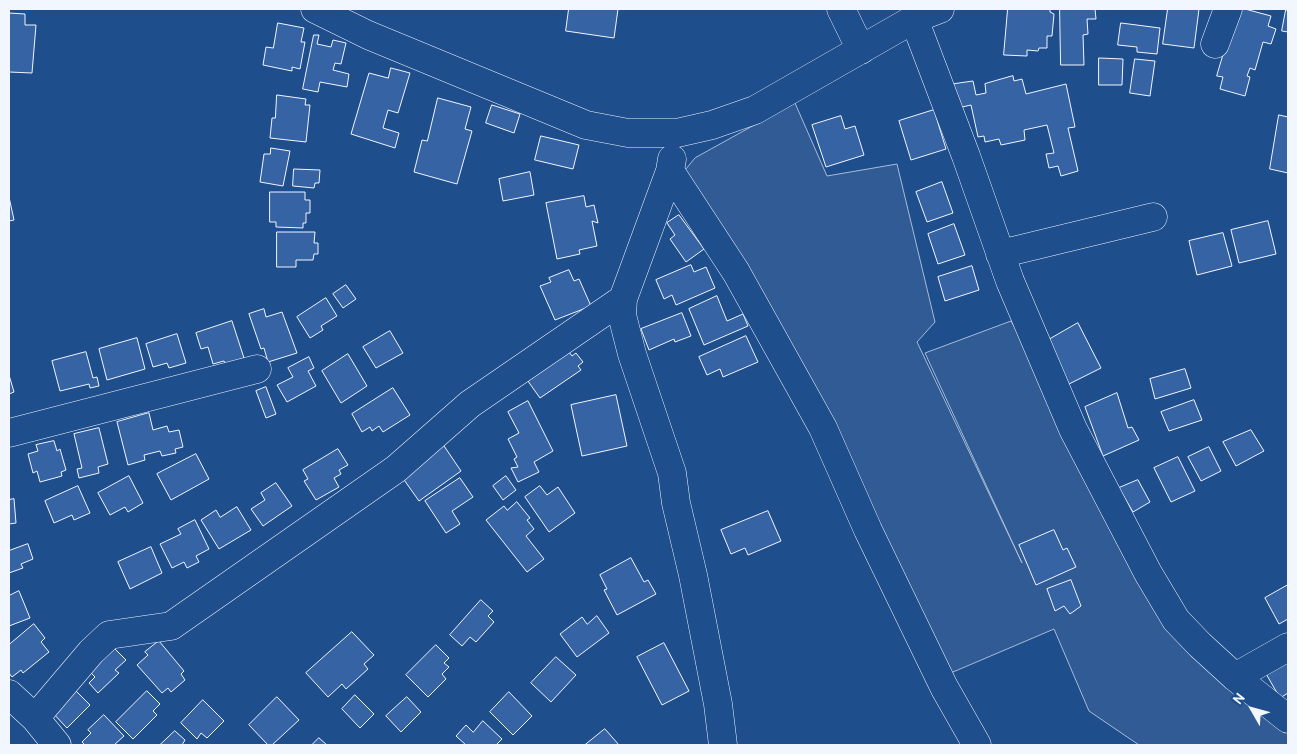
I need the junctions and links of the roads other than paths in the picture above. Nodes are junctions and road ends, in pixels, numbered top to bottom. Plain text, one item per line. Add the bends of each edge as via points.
1 (841, 9) edge
2 (940, 9) edge
3 (1228, 9) edge
4 (330, 12) edge
5 (914, 19) junction
6 (1215, 44) dead end
7 (861, 50) junction
8 (677, 133) junction
9 (670, 171) junction
10 (1154, 217) dead end
11 (1000, 254) junction
12 (623, 299) junction
13 (256, 369) dead end
14 (9, 433) edge
15 (1288, 646) edge
16 (1235, 677) junction
17 (9, 694) edge
18 (35, 718) junction
19 (1288, 718) edge
20 (57, 745) edge
21 (723, 745) edge
22 (977, 745) edge

1 - 7 street
2 - 5 street
3 - 6 street
4 - 8 street via 368,35 586,125 628,133
5 - 7 street
5 - 11 street
7 - 8 street via 755,110
8 - 9 street
9 - 12 street
9 - 22 street via 736,272 823,428 944,687
10 - 11 street
11 - 16 street via 1073,428 1148,573 1176,620
12 - 18 street via 470,404 396,469 171,626 109,635
12 - 21 street via 622,314 632,354 672,473 718,704
13 - 14 street
15 - 16 street
16 - 19 street
17 - 18 street
18 - 20 street

